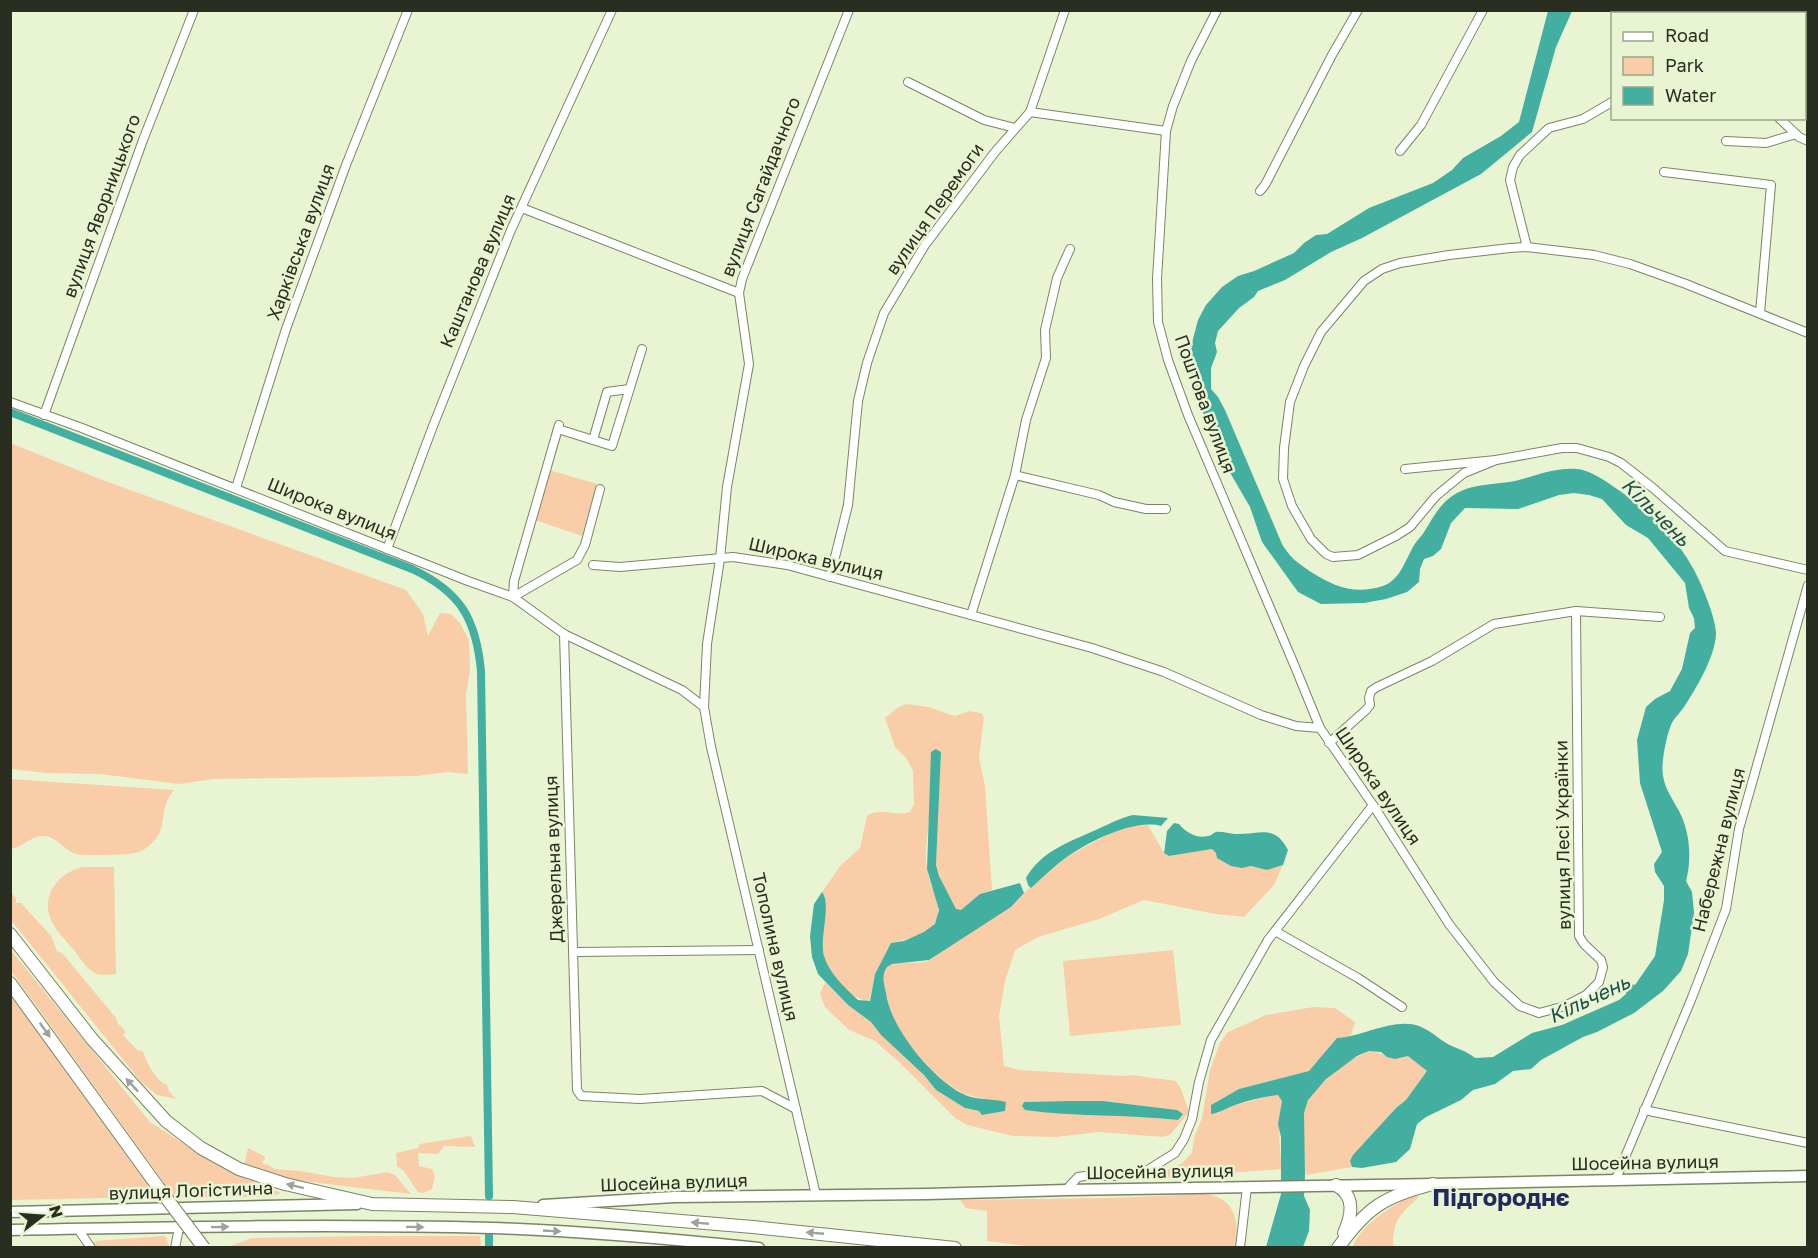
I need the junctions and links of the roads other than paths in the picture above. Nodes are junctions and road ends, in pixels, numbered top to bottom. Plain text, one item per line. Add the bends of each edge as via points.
1 (194, 10) edge
2 (408, 10) edge
3 (612, 10) edge
4 (1065, 10) edge
5 (1217, 10) edge
6 (1358, 10) edge
7 (1483, 10) edge
8 (845, 12) edge
9 (908, 82) dead end
10 (1611, 103) edge
11 (1030, 112) junction
12 (1781, 120) edge
13 (1015, 128) junction
14 (1166, 131) junction
15 (1796, 134) junction
16 (1726, 141) dead end
17 (1808, 141) edge
18 (1400, 151) dead end
19 (1664, 172) dead end
20 (1260, 191) dead end
21 (522, 208) junction
22 (1527, 247) junction
23 (1070, 249) dead end
24 (739, 293) junction
25 (1760, 313) junction
26 (1808, 333) edge
27 (642, 349) dead end
28 (629, 389) junction
29 (10, 402) edge
30 (44, 415) junction
31 (593, 440) junction
32 (1496, 460) junction
33 (1405, 469) dead end
34 (1015, 475) junction
35 (236, 488) junction
36 (600, 489) dead end
37 (1166, 509) dead end
38 (387, 549) junction
39 (720, 559) junction
40 (593, 565) dead end
41 (1808, 570) edge
42 (830, 577) junction
43 (1807, 586) edge
44 (513, 597) junction
45 (1576, 611) junction
46 (971, 615) junction
47 (1660, 617) dead end
48 (564, 634) junction
49 (704, 707) junction
50 (1320, 728) junction
51 (1329, 743) junction
52 (1373, 805) junction
53 (1275, 931) junction
54 (10, 934) edge
55 (759, 950) junction
56 (574, 952) junction
57 (10, 983) edge
58 (1402, 1007) dead end
59 (1539, 1013) joint
60 (796, 1109) junction
61 (1644, 1110) junction
62 (1808, 1143) edge
63 (1806, 1177) edge
64 (1616, 1181) junction
65 (1433, 1184) junction
66 (1336, 1185) junction
67 (1247, 1187) junction
68 (1066, 1190) junction
69 (816, 1196) junction
70 (372, 1204) junction
71 (513, 1207) junction
72 (10, 1212) edge
73 (179, 1228) junction
74 (78, 1229) junction
75 (10, 1230) edge
76 (91, 1248) edge
77 (175, 1248) edge
78 (204, 1248) edge
79 (759, 1248) edge
80 (955, 1248) edge
81 (1240, 1248) edge
82 (1338, 1248) edge

1 - 30 street, вулиця Яворницького
2 - 35 street, Харківська вулиця via 286,329
3 - 21 street, Каштанова вулиця
4 - 11 street, вулиця Перемоги
5 - 14 street, Поштова вулиця via 1191,62
6 - 20 street
7 - 18 street via 1421,125
8 - 24 street, вулиця Сагайдачного
9 - 13 street via 984,120
10 - 22 street via 1583,119 1549,128 1516,161 1510,180
11 - 13 street, вулиця Перемоги
11 - 14 street
12 - 15 street
13 - 42 street, вулиця Перемоги via 925,244 884,314 858,401 848,505
14 - 50 street, Поштова вулиця via 1156,279 1158,322 1188,415
15 - 16 street via 1766,143
15 - 17 street
19 - 25 street via 1771,186
21 - 24 street
21 - 38 street, Каштанова вулиця
22 - 25 street via 1594,255 1630,264
22 - 32 street via 1400,263 1364,281 1321,332 1304,366 1290,402 1283,479 1292,506 1311,538 1326,554 1339,557 1358,555 1396,536 1464,473
23 - 34 street via 1057,278 1045,330 1046,358 1026,420
24 - 39 street, вулиця Сагайдачного via 749,364 727,487
25 - 26 street
27 - 28 street
28 - 31 street via 606,393
28 - 31 street via 612,446
29 - 30 street, Широка вулиця
30 - 35 street, Широка вулиця
31 - 44 street via 558,427 514,581
32 - 33 street
32 - 41 street via 1562,448 1609,457 1653,488 1725,551
34 - 37 street via 1114,502
34 - 46 street
35 - 38 street, Широка вулиця
36 - 44 street via 577,560
38 - 44 street, Широка вулиця
39 - 40 street via 620,567
39 - 42 street, Широка вулиця via 733,556
39 - 49 street, Широка вулиця via 707,644
42 - 46 street, Широка вулиця
43 - 61 street, Набережна вулиця via 1738,829 1725,909
44 - 48 street, Широка вулиця
45 - 47 street
45 - 51 street via 1494,624 1432,661 1384,682 1371,691 1366,710
45 - 59 street, вулиця Лесі Українки via 1579,936 1603,967 1599,982 1586,995
46 - 50 street, Широка вулиця via 1164,672 1261,715 1296,726
48 - 49 street, Широка вулиця via 682,690
48 - 56 street, Джерельна вулиця
49 - 55 street, Тополина вулиця
50 - 51 street, Широка вулиця
51 - 52 street, Широка вулиця
52 - 53 street
52 - 59 street, Широка вулиця via 1449,924 1494,982 1520,1006
53 - 58 street
53 - 68 street via 1211,1040 1192,1119 1175,1153 1146,1171 1085,1176
70 -> 54 highway via 239,1169 201,1148 166,1121 130,1083
55 - 56 street
55 - 60 street, Тополина вулиця
56 - 60 street, Джерельна вулиця via 576,1084 581,1096 640,1099 762,1091
57 -> 78 highway, bridge
60 - 69 street, Тополина вулиця
61 - 62 street
61 - 64 street, Набережна вулиця
63 - 64 main road, Шосейна вулиця
64 - 65 main road, Шосейна вулиця
65 - 66 main road, Шосейна вулиця
65 - 82 highway via 1381,1202
66 - 67 main road, Шосейна вулиця
66 - 82 highway via 1347,1193 1351,1205
67 - 68 main road, Шосейна вулиця
67 - 81 street
68 - 69 main road, Шосейна вулиця
69 - 71 main road, Шосейна вулиця via 674,1197
70 - 71 highway
70 - 72 main road, вулиця Логістична
80 -> 71 highway
73 - 74 main road
73 - 77 street
73 -> 79 main road via 494,1228
74 - 75 main road
74 - 76 street

